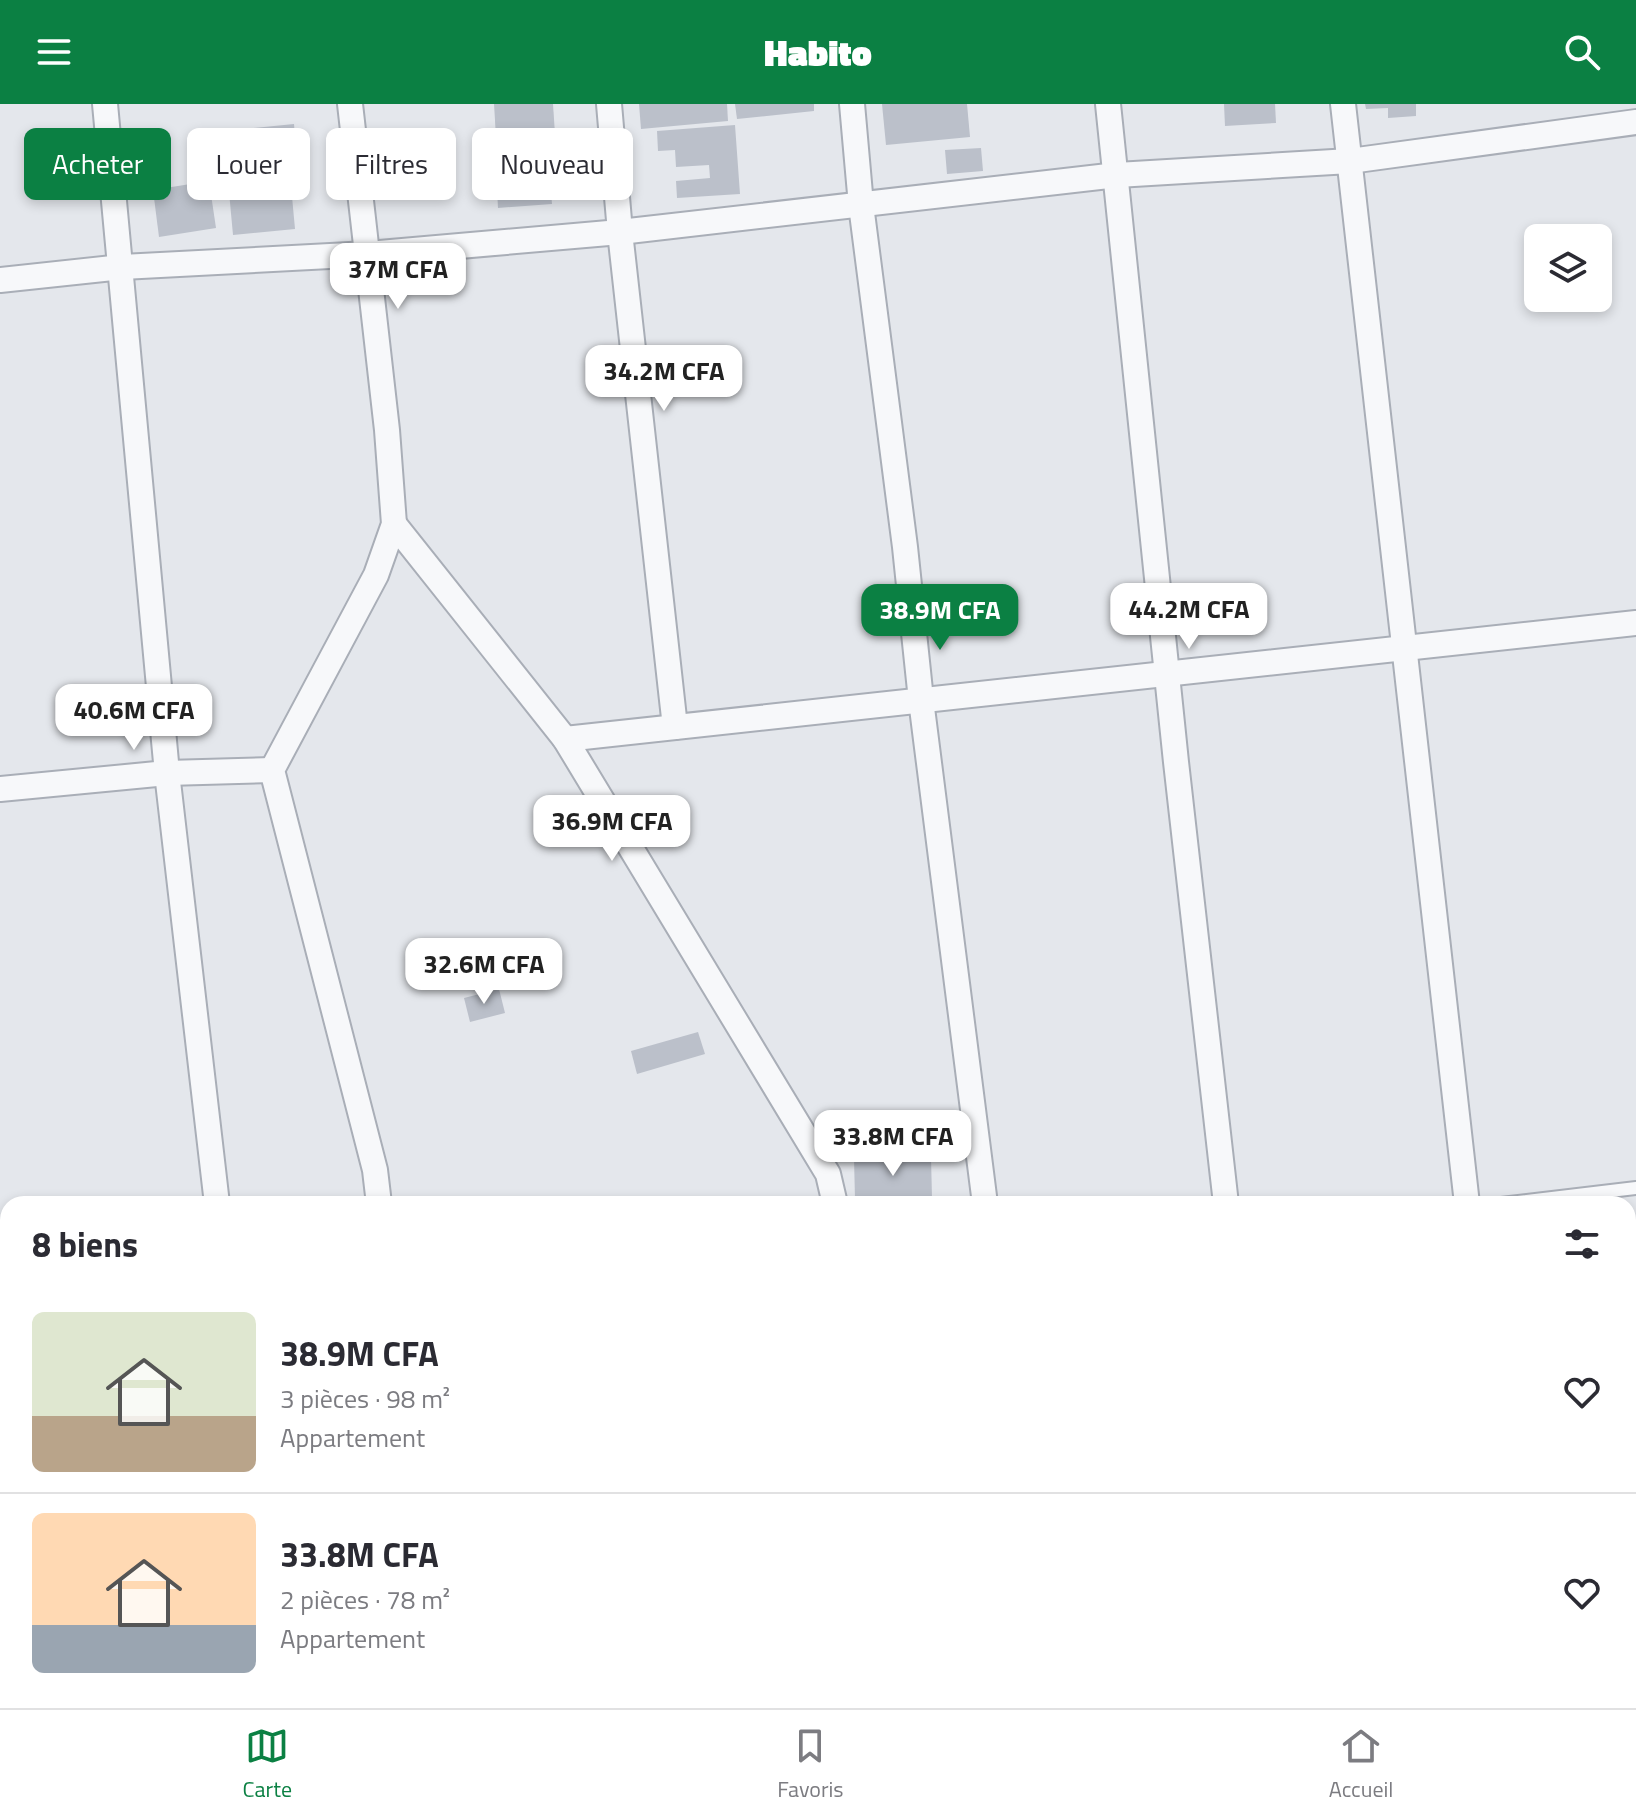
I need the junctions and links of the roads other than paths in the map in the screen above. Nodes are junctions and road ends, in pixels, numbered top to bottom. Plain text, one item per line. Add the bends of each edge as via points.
1 (105, 104) edge
2 (350, 104) edge
3 (609, 104) edge
4 (852, 104) edge
5 (1108, 104) edge
6 (1343, 104) edge
7 (1634, 104) edge
8 (1636, 121) edge
9 (1350, 161) junction
10 (1117, 175) junction
11 (861, 205) junction
12 (620, 232) junction
13 (368, 254) junction
14 (122, 267) junction
15 (0, 280) edge
16 (394, 524) junction
17 (1636, 623) edge
18 (1405, 648) junction
19 (1167, 674) junction
20 (921, 700) junction
21 (675, 727) junction
22 (565, 739) junction
23 (272, 770) junction
24 (167, 773) junction
25 (0, 789) edge
26 (1636, 1188) edge
27 (216, 1196) edge
28 (378, 1196) edge
29 (833, 1196) edge
30 (984, 1196) edge
31 (1225, 1196) edge
32 (1466, 1196) edge
33 (1568, 1196) edge

1 - 14 street
2 - 13 street
3 - 12 street
4 - 11 street
5 - 10 street
6 - 9 street
7 - 8 street
8 - 9 street
9 - 10 street
9 - 18 street
10 - 11 street
10 - 19 street
11 - 12 street
11 - 20 street
12 - 13 street
12 - 21 street
13 - 14 street
13 - 16 street
14 - 15 street
14 - 24 street
16 - 22 street
16 - 23 street via 376,575
17 - 18 street
18 - 19 street
18 - 32 street
19 - 20 street
19 - 31 street
20 - 21 street
20 - 30 street
21 - 22 street
22 - 29 street via 828,1174
23 - 24 street
23 - 28 street
24 - 25 street
24 - 27 street
26 - 33 lane

